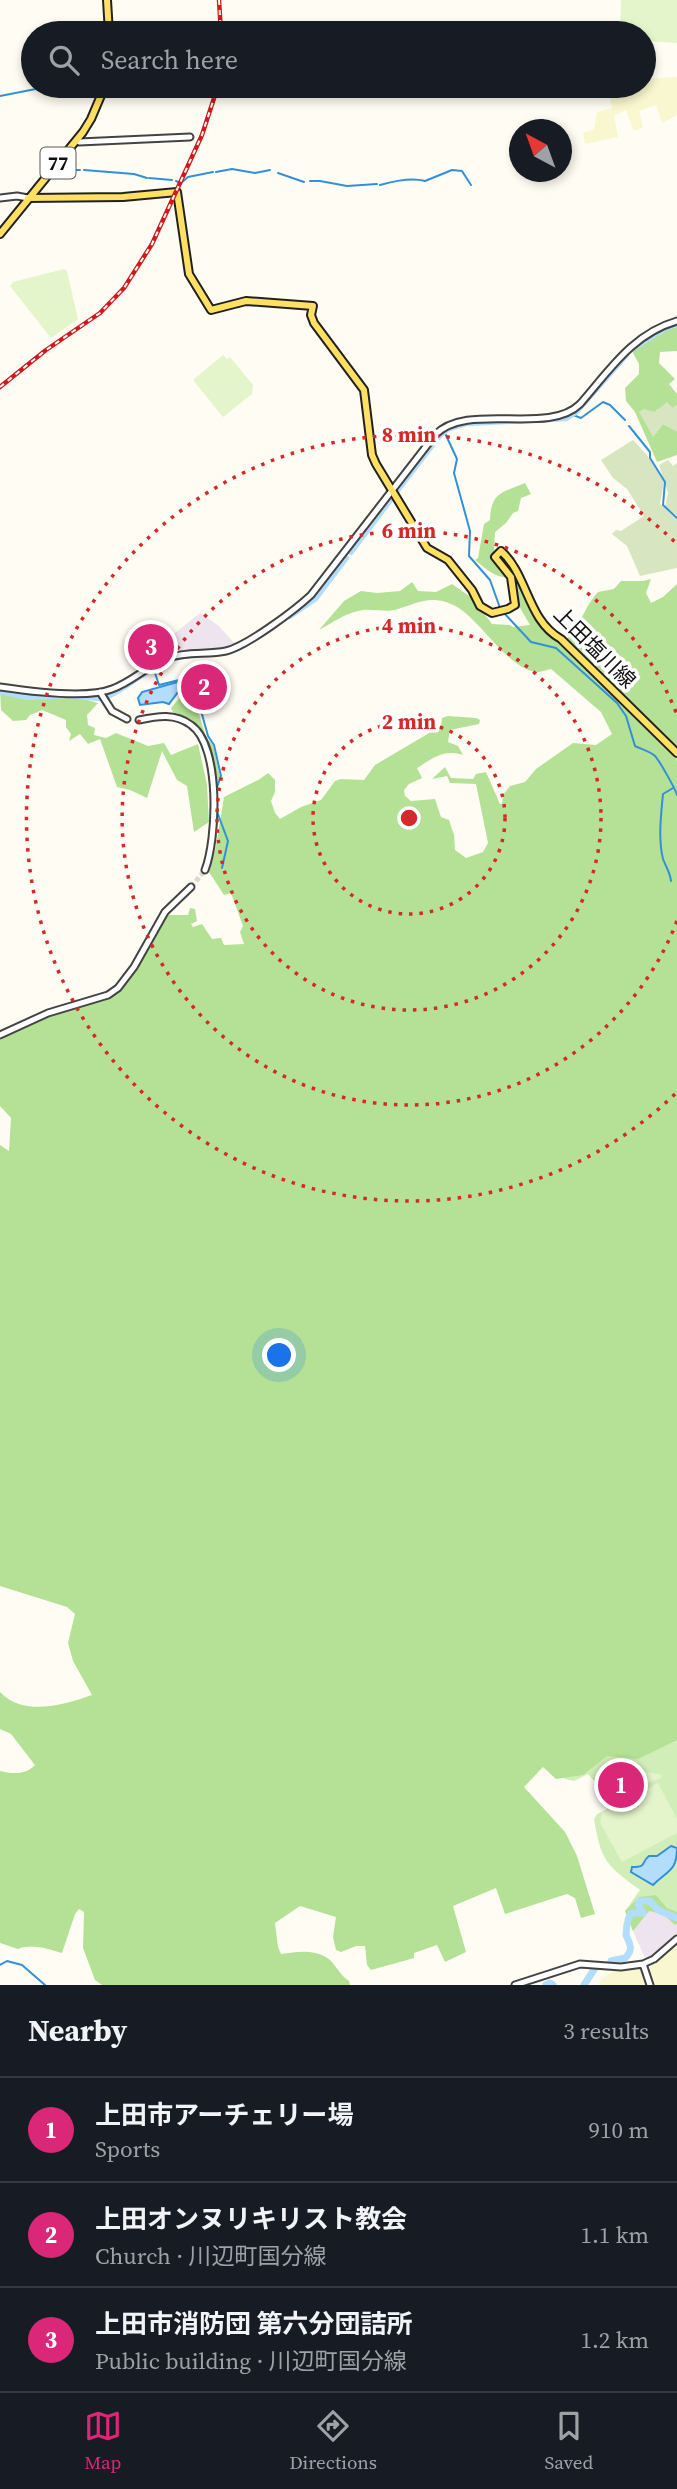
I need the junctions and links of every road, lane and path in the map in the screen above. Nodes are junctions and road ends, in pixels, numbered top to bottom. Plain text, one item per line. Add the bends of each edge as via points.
1 (107, 0) edge
2 (108, 21) edge
3 (100, 98) edge
4 (190, 138) dead end
5 (79, 142) dead end
6 (0, 198) edge
7 (28, 198) junction
8 (0, 234) edge
9 (677, 321) edge
10 (393, 492) junction
11 (0, 687) edge
12 (100, 692) junction
13 (128, 719) dead end
14 (139, 720) dead end
15 (677, 753) edge
16 (205, 870) tunnel mouth
17 (191, 887) tunnel mouth
18 (0, 1035) edge
19 (677, 1939) edge
20 (643, 1964) junction
21 (515, 1985) edge
22 (650, 1985) edge

1 - 2 main road
3 - 7 main road, 77 via 87,126
4 - 5 street
6 - 7 street
7 - 8 main road, 77
7 - 10 main road, 上田塩川線 via 177,192 191,279 211,310 246,301 313,306 314,323 364,390 372,455
9 - 10 street via 631,345 570,412 445,426
10 - 12 street via 317,589 287,615 236,647 168,657 122,685
10 - 15 main road, 上田塩川線 via 427,548 448,560 489,612 516,605 511,577 495,556 501,551 549,632
11 - 12 street
12 - 13 street via 112,711
14 - 16 street via 180,719 196,729 204,742 213,793
17 - 18 street via 165,912 118,988
19 - 20 street
20 - 21 street via 580,1964
20 - 22 street

